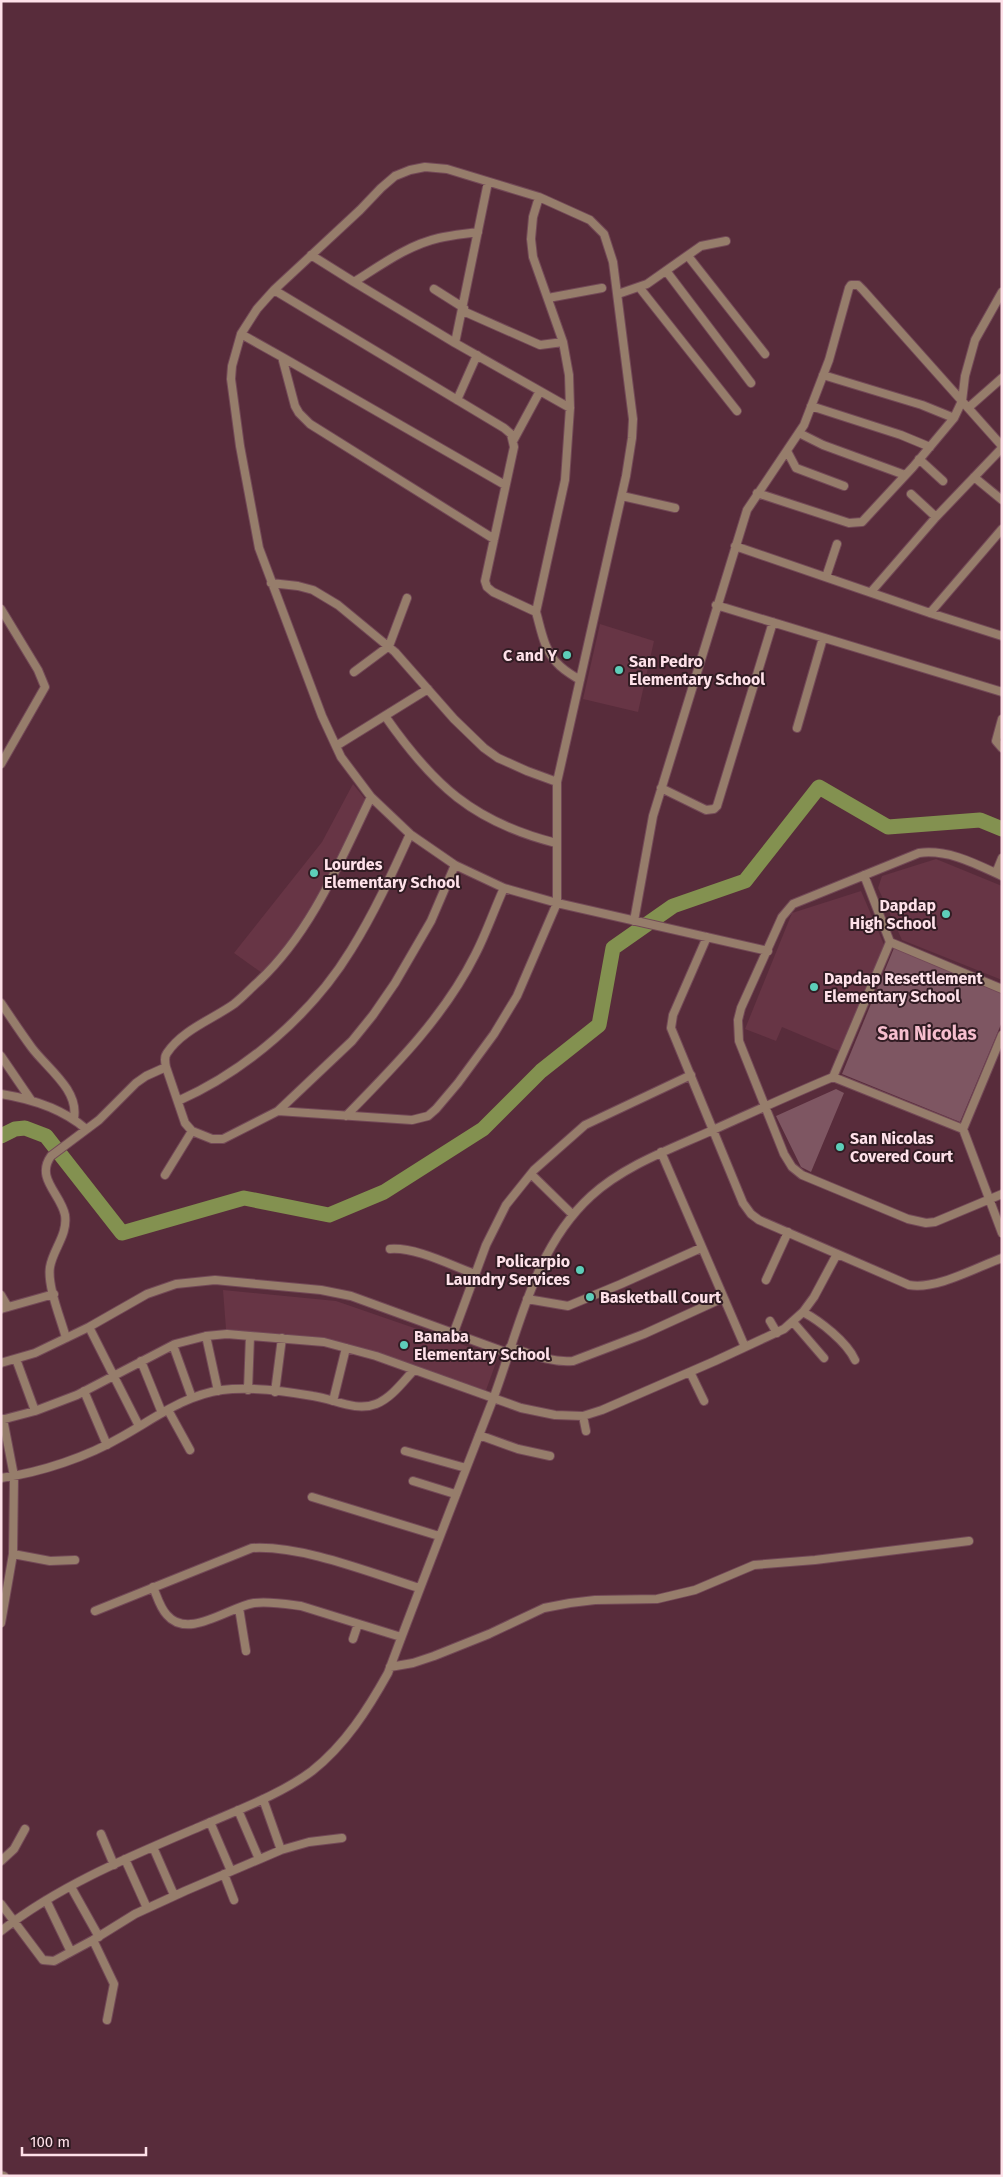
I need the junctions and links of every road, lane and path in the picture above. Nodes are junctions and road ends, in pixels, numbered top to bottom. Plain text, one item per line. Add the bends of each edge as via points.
1 (488, 182) junction
2 (539, 197) junction
3 (478, 232) junction
4 (726, 241) dead end
5 (311, 255) junction
6 (688, 256) junction
7 (667, 272) junction
8 (354, 282) junction
9 (639, 287) junction
10 (602, 288) dead end
11 (434, 289) dead end
12 (274, 290) junction
13 (1002, 292) edge
14 (618, 294) junction
15 (548, 298) junction
16 (463, 310) junction
17 (241, 334) junction
18 (563, 342) junction
19 (455, 343) junction
20 (765, 354) dead end
21 (477, 356) junction
22 (282, 358) junction
23 (823, 375) junction
24 (1002, 378) edge
25 (751, 383) dead end
26 (540, 391) junction
27 (457, 400) junction
28 (962, 401) junction
29 (811, 406) junction
30 (570, 408) junction
31 (968, 408) junction
32 (737, 411) dead end
33 (954, 418) junction
34 (799, 433) junction
35 (513, 441) junction
36 (930, 447) junction
37 (1002, 447) edge
38 (787, 451) junction
39 (919, 459) junction
40 (905, 475) junction
41 (974, 477) junction
42 (943, 481) dead end
43 (505, 485) junction
44 (844, 486) dead end
45 (757, 493) junction
46 (911, 494) dead end
47 (622, 496) junction
48 (1002, 500) edge
49 (675, 508) dead end
50 (936, 517) junction
51 (1002, 529) edge
52 (494, 539) junction
53 (837, 544) dead end
54 (735, 546) junction
55 (826, 577) junction
56 (271, 583) junction
57 (871, 592) junction
58 (407, 598) dead end
59 (716, 605) junction
60 (1, 609) edge
61 (536, 612) junction
62 (930, 614) junction
63 (772, 622) junction
64 (1002, 636) edge
65 (823, 638) junction
66 (389, 646) junction
67 (354, 672) dead end
68 (580, 680) junction
69 (428, 689) junction
70 (1002, 692) edge
71 (385, 716) junction
72 (1002, 719) edge
73 (797, 728) dead end
74 (336, 746) junction
75 (1002, 748) edge
76 (1, 764) edge
77 (557, 782) junction
78 (661, 788) junction
79 (372, 797) junction
80 (410, 834) junction
81 (556, 843) junction
82 (1002, 858) edge
83 (455, 865) junction
84 (999, 874) edge
85 (864, 875) junction
86 (504, 888) junction
87 (557, 903) junction
88 (638, 921) junction
89 (707, 937) junction
90 (890, 942) junction
91 (768, 952) junction
92 (1002, 988) edge
93 (1, 1003) edge
94 (1002, 1035) edge
95 (1, 1056) edge
96 (166, 1068) junction
97 (690, 1075) junction
98 (833, 1077) junction
99 (1, 1094) edge
100 (31, 1100) junction
101 (178, 1101) junction
102 (765, 1106) junction
103 (278, 1111) junction
104 (346, 1116) junction
105 (74, 1118) junction
106 (86, 1129) junction
107 (963, 1129) junction
108 (712, 1130) junction
109 (192, 1131) junction
110 (661, 1152) junction
111 (531, 1174) junction
112 (166, 1175) dead end
113 (1002, 1194) edge
114 (988, 1199) junction
115 (573, 1215) junction
116 (788, 1232) junction
117 (1002, 1233) edge
118 (701, 1248) junction
119 (390, 1249) dead end
120 (837, 1254) junction
121 (1002, 1258) edge
122 (475, 1274) junction
123 (766, 1280) dead end
124 (54, 1294) junction
125 (1, 1295) edge
126 (723, 1298) junction
127 (527, 1299) junction
128 (5, 1308) edge
129 (803, 1312) junction
130 (770, 1321) dead end
131 (793, 1322) junction
132 (89, 1327) junction
133 (454, 1332) junction
134 (777, 1332) junction
135 (206, 1336) junction
136 (250, 1336) junction
137 (66, 1338) junction
138 (282, 1338) junction
139 (173, 1346) junction
140 (745, 1347) junction
141 (346, 1348) junction
142 (509, 1350) junction
143 (824, 1358) dead end
144 (16, 1359) junction
145 (855, 1360) dead end
146 (141, 1361) junction
147 (1, 1363) edge
148 (413, 1371) junction
149 (690, 1372) junction
150 (113, 1377) junction
151 (248, 1390) junction
152 (84, 1391) junction
153 (218, 1391) junction
154 (275, 1392) junction
155 (192, 1398) junction
156 (493, 1400) junction
157 (333, 1401) junction
158 (704, 1401) dead end
159 (35, 1411) junction
160 (165, 1412) junction
161 (582, 1416) junction
162 (2, 1419) edge
163 (139, 1426) junction
164 (586, 1431) dead end
165 (479, 1435) junction
166 (107, 1445) junction
167 (190, 1450) dead end
168 (405, 1451) dead end
169 (550, 1456) dead end
170 (466, 1468) junction
171 (14, 1476) junction
172 (1, 1478) edge
173 (413, 1481) dead end
174 (455, 1494) junction
175 (312, 1497) dead end
176 (439, 1536) junction
177 (969, 1541) dead end
178 (12, 1554) junction
179 (75, 1560) dead end
180 (153, 1587) junction
181 (419, 1588) junction
182 (239, 1608) junction
183 (94, 1611) dead end
184 (1, 1624) edge
185 (358, 1624) junction
186 (401, 1637) junction
187 (353, 1639) dead end
188 (246, 1651) dead end
189 (390, 1667) junction
190 (263, 1800) junction
191 (238, 1810) junction
192 (210, 1822) junction
193 (25, 1829) dead end
194 (101, 1834) dead end
195 (342, 1838) dead end
196 (153, 1847) junction
197 (281, 1850) junction
198 (125, 1859) junction
199 (259, 1860) junction
200 (1, 1861) edge
201 (114, 1865) junction
202 (228, 1873) junction
203 (71, 1886) junction
204 (174, 1895) junction
205 (46, 1900) junction
206 (234, 1900) dead end
207 (146, 1908) junction
208 (3, 1910) edge
209 (14, 1921) junction
210 (1, 1931) edge
211 (96, 1938) junction
212 (71, 1952) junction
213 (107, 2020) dead end

1 - 2 street
1 - 3 street
1 - 5 street via 447,169 425,167 395,176
2 - 14 street via 600,227 610,247
2 - 15 street via 533,217 531,247
3 - 8 street via 420,244
3 - 16 street
4 - 6 street via 701,246
5 - 8 street
5 - 12 street
6 - 7 street
6 - 20 street
7 - 9 street
7 - 25 street
8 - 19 street
9 - 14 street
9 - 32 street
10 - 15 street
11 - 16 street
12 - 17 street
12 - 27 street
13 - 28 street via 975,340
14 - 47 street via 633,419
15 - 18 street
16 - 18 street via 540,345
16 - 19 street
17 - 22 street
17 - 56 street via 231,379 252,513
18 - 30 street
19 - 21 street
21 - 26 street
21 - 27 street
22 - 43 street
22 - 52 street via 295,406 310,424
23 - 28 street via 849,288 854,284 863,290
23 - 29 street
23 - 33 street
24 - 31 street
26 - 30 street
26 - 35 street
27 - 35 street via 504,428
28 - 31 street
28 - 33 street
29 - 34 street
29 - 36 street
30 - 61 street via 565,480
31 - 37 street
33 - 36 street
34 - 38 street
34 - 40 street via 830,448
35 - 43 street
36 - 39 street
37 - 41 street
38 - 44 street via 796,468
38 - 45 street
39 - 40 street
39 - 42 street
40 - 45 street via 862,522 849,524
41 - 48 street
41 - 50 street
43 - 52 street
45 - 54 street via 747,510
46 - 50 street
47 - 49 street
47 - 68 street
50 - 57 street
51 - 62 street
52 - 61 street via 485,576 487,587
53 - 55 street
54 - 55 street
54 - 59 street
55 - 57 street
56 - 66 street via 298,586 325,596
56 - 74 street
57 - 62 street
58 - 66 street
59 - 63 street
59 - 78 street
60 - 76 street via 46,687
61 - 68 street via 551,655
62 - 64 street
63 - 65 street
63 - 78 street via 717,806 706,810
65 - 70 street
65 - 73 street
66 - 67 street
66 - 69 street
68 - 77 street
69 - 71 street
69 - 77 street via 484,748 498,758
71 - 74 street
71 - 81 street via 409,750 442,786 466,804 514,830
72 - 75 street via 996,741
74 - 79 street
77 - 81 street
78 - 88 street via 653,816
79 - 80 street
79 - 96 street via 328,886 302,930 271,970 236,1003 187,1034 168,1052
80 - 83 street
80 - 101 street via 378,903 350,952 320,992 246,1062 201,1091
81 - 87 street
82 - 84 street
83 - 86 street
83 - 103 street via 432,921 373,1014 340,1053
84 - 85 street via 945,852 932,851 919,852
85 - 90 street
85 - 91 street via 793,904 782,917
86 - 87 street
86 - 104 street via 475,956 434,1019 406,1054
87 - 88 street
87 - 104 street via 517,996 494,1034 436,1110 412,1120
88 - 89 street
89 - 91 street
89 - 97 street via 670,1024
90 - 92 street
90 - 98 street
91 - 102 street via 738,1020 739,1041
93 - 105 street via 33,1049 64,1084 75,1111
94 - 107 street
95 - 100 street
96 - 101 street
96 - 106 street via 136,1083
97 - 108 street
97 - 111 street via 585,1125
98 - 102 street
98 - 107 street
99 - 100 street
100 - 105 street
101 - 109 street via 185,1123
102 - 108 street
102 - 114 street via 792,1167 817,1182 908,1219 926,1223
103 - 104 street
103 - 109 street via 223,1139 212,1139
105 - 106 street
106 - 124 street via 51,1156 45,1167 45,1176 63,1209 65,1223 50,1266
107 - 114 street
108 - 110 street
108 - 116 street via 743,1203 751,1214
109 - 112 street
110 - 115 street via 618,1176
110 - 118 street
111 - 115 street
111 - 122 street via 506,1205
113 - 114 street
114 - 117 street
115 - 127 street via 553,1243
116 - 120 street
116 - 123 street
118 - 126 street
118 - 127 street via 568,1306
119 - 122 street via 418,1252
120 - 121 street via 917,1286 932,1285
120 - 129 street
122 - 133 street
124 - 128 street
124 - 137 street
125 - 128 street
126 - 140 street
126 - 142 street via 644,1334 573,1361 562,1362
127 - 142 street
129 - 131 street
129 - 145 street via 824,1325
130 - 134 street
131 - 134 street
131 - 143 street
132 - 133 street via 147,1294 176,1284 215,1280 351,1296
132 - 137 street
132 - 150 street
133 - 142 street
134 - 140 street
135 - 136 street
135 - 139 street
135 - 153 street
136 - 138 street
136 - 151 street
137 - 144 street
138 - 141 street via 324,1342
138 - 154 street
139 - 146 street
139 - 155 street
140 - 149 street
141 - 148 street
141 - 157 street
142 - 156 street
144 - 147 street
144 - 159 street
146 - 150 street
146 - 160 street
148 - 156 street
148 - 157 street via 378,1404 361,1407
149 - 158 street
149 - 161 street
150 - 152 street
150 - 163 street
151 - 153 street
151 - 154 street
152 - 159 street
152 - 166 street
153 - 155 street
154 - 157 street
155 - 160 street
156 - 161 street via 555,1415
156 - 165 street
159 - 162 street
160 - 163 street
160 - 167 street
161 - 164 street
162 - 171 street
163 - 166 street
165 - 169 street
165 - 170 street
166 - 171 street
168 - 170 street
170 - 174 street
171 - 172 street
171 - 178 street
173 - 174 street
174 - 176 street
175 - 176 street
176 - 181 street
177 - 189 street via 754,1565 695,1590 658,1599 595,1600 544,1608 434,1656
178 - 179 street via 50,1561
178 - 184 street
180 - 181 street via 237,1552 268,1547 306,1554
180 - 182 street via 166,1614 180,1623 193,1625
180 - 183 street
181 - 186 street
182 - 185 street via 254,1603 301,1606
182 - 188 street
185 - 186 street
185 - 187 street
186 - 189 street
189 - 190 street via 368,1709 342,1742 311,1771
190 - 191 street
190 - 197 street
191 - 192 street
191 - 199 street
192 - 196 street
192 - 202 street
193 - 200 street via 14,1849
194 - 201 street
195 - 197 street
196 - 198 street
196 - 204 street
197 - 199 street
198 - 201 street
198 - 207 street
199 - 202 street
201 - 203 street
202 - 204 street
202 - 206 street
203 - 205 street
203 - 211 street
204 - 207 street
205 - 209 street
205 - 212 street
207 - 211 street
208 - 209 street
209 - 210 street
209 - 212 street via 43,1960 54,1961
211 - 212 street
211 - 213 street via 114,1984

